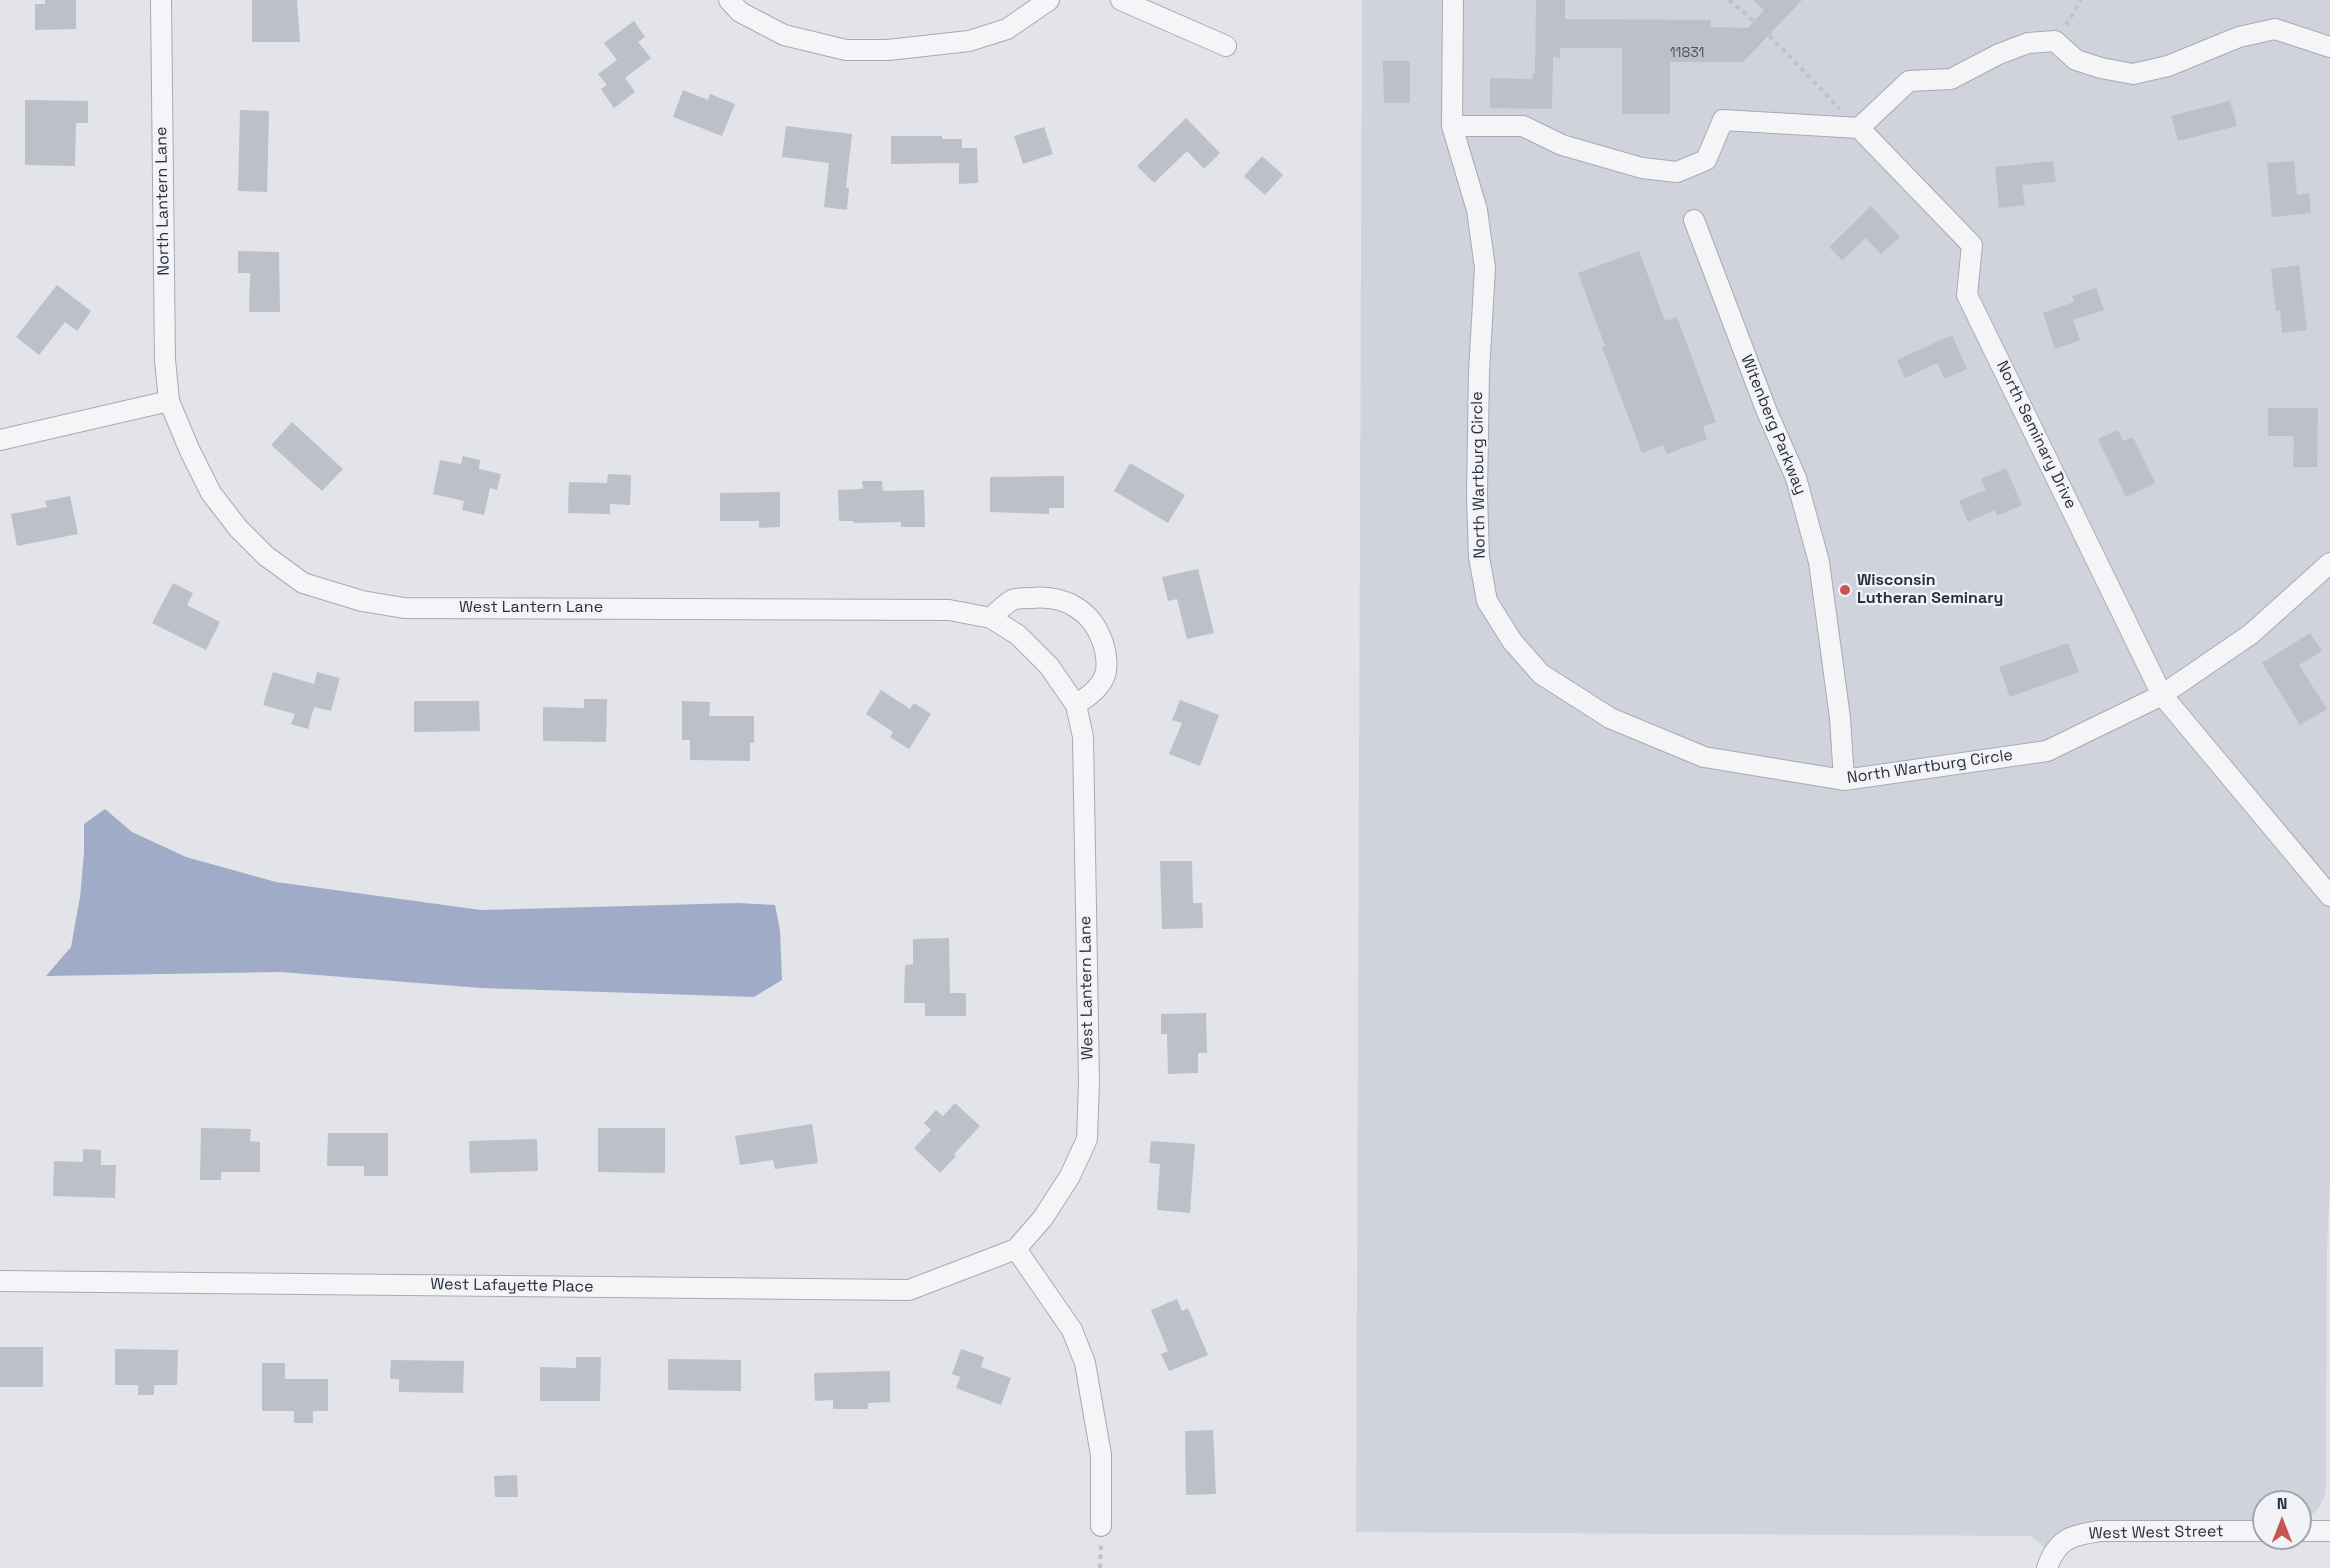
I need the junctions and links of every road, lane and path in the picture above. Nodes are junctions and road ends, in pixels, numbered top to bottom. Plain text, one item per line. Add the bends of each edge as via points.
1 (161, 0) edge
2 (1049, 0) edge
3 (1121, 0) edge
4 (1453, 0) edge
5 (1729, 0) edge
6 (2081, 0) edge
7 (735, 6) edge
8 (2055, 41) junction
9 (1226, 46) dead end
10 (2330, 47) edge
11 (1452, 126) junction
12 (1859, 129) junction
13 (1694, 220) dead end
14 (169, 402) junction
15 (0, 440) edge
16 (2330, 563) edge
17 (990, 618) junction
18 (2162, 695) junction
19 (1076, 705) junction
20 (1844, 780) junction
21 (2330, 896) edge
22 (1016, 1249) junction
23 (0, 1281) edge
24 (1101, 1526) dead end
25 (2252, 1531) edge
26 (2312, 1531) edge
27 (2330, 1531) edge
28 (2051, 1559) edge

1 - 14 street, North Lantern Lane via 165,360
2 - 7 street via 1007,29 969,41 888,50 846,50 784,35
3 - 9 street
4 - 11 street, North Wartburg Circle
5 - 12 path via 1761,27
6 - 8 path
8 - 10 street via 2076,60 2133,74 2168,66 2239,37 2275,29
8 - 12 street via 2028,43 1951,79 1909,81
11 - 12 street via 1523,126 1562,145 1642,168 1677,172 1706,160 1723,120
11 - 20 street, North Wartburg Circle via 1477,210 1485,268 1477,495 1479,557 1487,601 1512,640 1541,674 1610,718 1704,757
12 - 18 street, North Seminary Drive via 1972,245 1967,295
13 - 20 street, Witenberg Parkway via 1796,478 1819,562 1840,718
14 - 15 street
14 - 17 street, West Lantern Lane via 211,493 238,528 266,556 303,583 362,601 404,608 949,610
16 - 18 street, North Wartburg Circle via 2251,634
17 - 19 street, West Lantern Lane via 1018,634 1049,666
17 - 19 street via 1014,599 1035,597 1072,603 1089,616 1105,651 1105,674 1093,693
18 - 20 street, North Wartburg Circle via 2047,751
18 - 21 street, North Seminary Drive
19 - 22 street, West Lantern Lane via 1083,737 1087,1139 1065,1184
22 - 23 street, West Lafayette Place via 909,1290
22 - 24 street via 1072,1330 1085,1363 1101,1455
25 - 28 street, West West Street via 2100,1531 2063,1541
26 - 27 street

